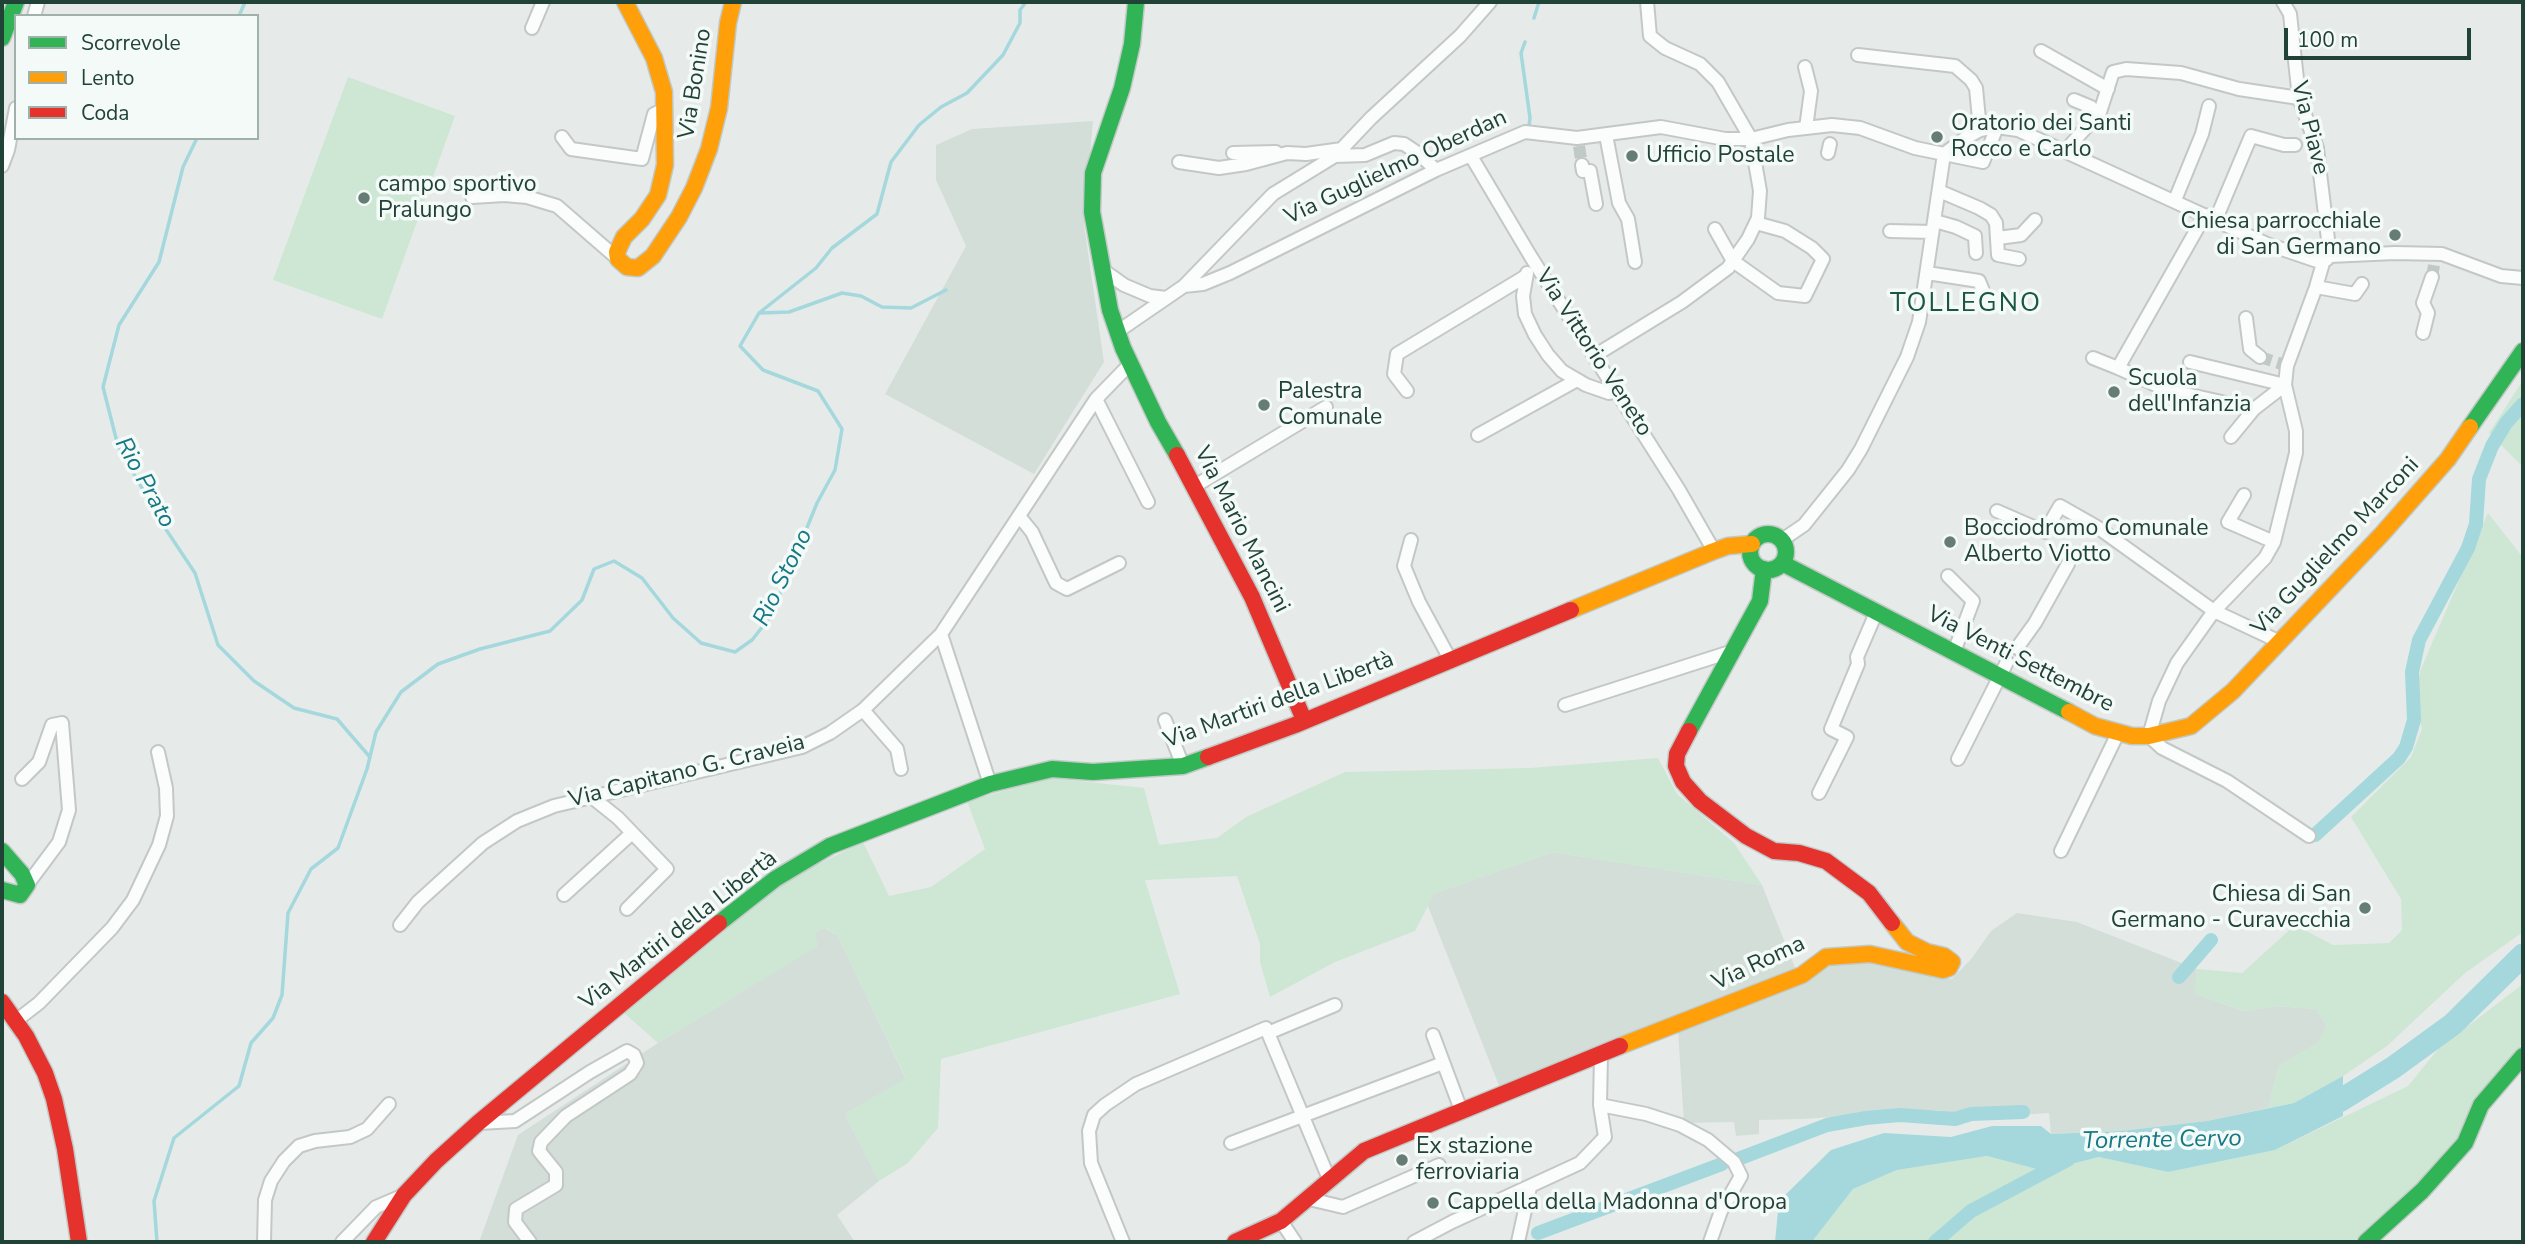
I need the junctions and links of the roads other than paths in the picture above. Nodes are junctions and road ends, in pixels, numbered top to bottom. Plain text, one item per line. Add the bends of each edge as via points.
1 (16, 2) edge
2 (543, 2) edge
3 (625, 2) edge
4 (733, 2) edge
5 (1136, 2) edge
6 (1490, 2) edge
7 (1647, 2) edge
8 (2283, 2) edge
9 (532, 28) dead end
10 (2, 38) edge
11 (2041, 51) dead end
12 (1858, 55) dead end
13 (1805, 67) dead end
14 (2108, 89) junction
15 (2299, 98) junction
16 (2074, 100) dead end
17 (2209, 106) dead end
18 (665, 109) junction
19 (2096, 110) junction
20 (14, 118) edge
21 (1997, 127) junction
22 (1806, 128) junction
23 (1980, 130) junction
24 (1606, 135) junction
25 (562, 137) dead end
26 (1751, 139) junction
27 (2295, 145) dead end
28 (2065, 151) junction
29 (1339, 152) junction
30 (1233, 153) dead end
31 (1287, 153) junction
32 (1944, 154) junction
33 (1471, 156) junction
34 (1179, 162) dead end
35 (1582, 165) tunnel mouth
36 (2, 166) edge
37 (1436, 170) junction
38 (1939, 191) junction
39 (472, 197) dead end
40 (2175, 200) junction
41 (1596, 204) dead end
42 (2211, 217) junction
43 (2035, 220) dead end
44 (1756, 223) junction
45 (1933, 227) junction
46 (1715, 229) dead end
47 (1890, 230) dead end
48 (1998, 238) junction
49 (1976, 253) dead end
50 (1531, 257) junction
51 (618, 259) junction
52 (2019, 259) dead end
53 (2326, 260) junction
54 (1733, 261) junction
55 (1635, 262) dead end
56 (1103, 270) junction
57 (1927, 273) junction
58 (1526, 276) junction
59 (2432, 277) tunnel mouth
60 (2523, 278) edge
61 (2362, 284) dead end
62 (1184, 286) junction
63 (2316, 287) junction
64 (1166, 298) junction
65 (1986, 298) dead end
66 (2246, 318) dead end
67 (1118, 332) junction
68 (2423, 332) dead end
69 (2523, 351) edge
70 (1594, 356) junction
71 (2260, 357) dead end
72 (2093, 358) dead end
73 (2190, 362) dead end
74 (1130, 364) junction
75 (2118, 368) junction
76 (1577, 380) junction
77 (2285, 385) junction
78 (1407, 391) dead end
79 (1618, 391) junction
80 (1096, 399) junction
81 (1326, 407) dead end
82 (2254, 409) junction
83 (1478, 435) dead end
84 (2231, 437) dead end
85 (1195, 486) junction
86 (2244, 495) dead end
87 (1148, 502) dead end
88 (1997, 512) dead end
89 (1018, 516) junction
90 (1411, 540) dead end
91 (1782, 540) junction
92 (2274, 542) junction
93 (1752, 544) junction
94 (1713, 551) junction
95 (1119, 563) dead end
96 (1782, 563) junction
97 (2068, 564) dead end
98 (1764, 569) junction
99 (1948, 576) dead end
100 (2214, 611) junction
101 (1877, 613) junction
102 (941, 634) junction
103 (2280, 642) junction
104 (2017, 648) dead end
105 (1733, 651) junction
106 (1954, 652) junction
107 (1451, 661) junction
108 (2003, 669) junction
109 (1565, 705) dead end
110 (863, 710) junction
111 (1165, 720) dead end
112 (1304, 720) junction
113 (2118, 733) junction
114 (2149, 736) junction
115 (158, 752) dead end
116 (1958, 758) dead end
117 (1183, 766) junction
118 (901, 769) dead end
119 (22, 779) dead end
120 (990, 784) junction
121 (1819, 793) dead end
122 (593, 798) junction
123 (632, 833) junction
124 (2309, 836) dead end
125 (2, 852) edge
126 (2061, 852) dead end
127 (27, 885) junction
128 (2, 890) edge
129 (564, 895) dead end
130 (627, 909) dead end
131 (400, 925) dead end
132 (2, 1002) edge
133 (1335, 1005) dead end
134 (17, 1020) junction
135 (1268, 1033) junction
136 (1433, 1035) dead end
137 (1601, 1055) junction
138 (2523, 1056) edge
139 (1443, 1063) junction
140 (389, 1104) dead end
141 (1600, 1105) junction
142 (1461, 1110) junction
143 (1303, 1114) junction
144 (478, 1123) junction
145 (1231, 1143) dead end
146 (1439, 1165) dead end
147 (1329, 1179) junction
148 (1530, 1187) junction
149 (404, 1195) junction
150 (1309, 1199) junction
151 (1281, 1221) junction
152 (79, 1242) edge
153 (264, 1242) edge
154 (342, 1242) edge
155 (374, 1242) edge
156 (530, 1242) edge
157 (1123, 1242) edge
158 (1235, 1242) edge
159 (1295, 1242) edge
160 (1414, 1242) edge
161 (1518, 1242) edge
162 (1710, 1242) edge
163 (2365, 1242) edge

1 - 10 street
2 - 9 street
3 - 18 street, Via Bonino via 654,58
4 - 51 street, Via Bonino via 719,108 694,188 653,256 638,268 627,267
5 - 56 street via 1122,88 1093,173 1092,212
6 - 29 street
7 - 26 street via 1650,36 1700,64 1718,82
8 - 15 street, Via Piave via 2290,14
11 - 14 street
12 - 23 street via 1955,66 1976,88
13 - 22 street via 1811,91
14 - 15 street via 2113,72 2143,69
14 - 19 street
15 - 53 street, Via Piave via 2317,148
16 - 19 street
17 - 40 street
18 - 25 street via 654,114 642,159 571,149
18 - 51 street, Via Bonino via 665,165 658,195 624,237
19 - 28 street
20 - 36 street
21 - 23 street
21 - 28 street via 2018,130
21 - 32 street, Via Guglielmo Oberdan via 1983,162
22 - 26 street, Via Guglielmo Oberdan
22 - 32 street, Via Guglielmo Oberdan via 1830,138 1860,128
23 - 32 street
24 - 26 street, Via Guglielmo Oberdan via 1661,127
24 - 33 street, Via Guglielmo Oberdan via 1578,142 1525,132
24 - 55 street
26 - 44 street via 1759,191
27 - 42 street via 2251,136
28 - 40 street
29 - 31 street
29 - 37 street via 1365,155 1394,143 1404,144
29 - 62 street via 1273,194
30 - 31 street
31 - 34 street via 1219,168
32 - 38 street
33 - 37 street, Via Guglielmo Oberdan
33 - 50 street, Via Vittorio Veneto
35 - 41 street via 1583,171 1590,171
37 - 62 street, Via Guglielmo Oberdan via 1230,274
38 - 45 street
38 - 48 street via 1990,215
39 - 51 street via 527,197 556,206
40 - 42 street
42 - 53 street via 2267,244
42 - 75 street
43 - 48 street via 2021,235
44 - 54 street
44 - 54 street via 1785,231 1823,259 1805,296 1778,293
45 - 47 street
45 - 49 street via 1956,227 1975,236
45 - 57 street
46 - 54 street
48 - 52 street via 1998,255
50 - 58 street
50 - 70 street, Via Vittorio Veneto
53 - 60 street via 2395,253 2436,256
53 - 63 street
54 - 70 street via 1709,284
56 - 64 street via 1132,289
56 - 67 street
57 - 65 street via 1979,281
57 - 91 street via 1919,322 1907,357 1861,449 1819,510
58 - 76 street via 1524,305 1535,335 1562,371
58 - 78 street via 1397,354 1394,374
59 - 68 street via 2423,303 2428,313
61 - 63 street via 2355,294
62 - 64 street, Via Guglielmo Oberdan
63 - 77 street via 2285,365
64 - 67 street, Via Guglielmo Oberdan
66 - 71 street via 2250,349
67 - 74 street
69 - 103 street, Via Guglielmo Marconi via 2448,459
70 - 79 street, Via Vittorio Veneto
72 - 75 street
73 - 77 street
74 - 80 street, Via Capitano G. Craveia
74 - 85 street, Via Mario Mancini
75 - 82 street via 2154,386
76 - 79 street via 1609,393
76 - 83 street
77 - 82 street
77 - 92 street via 2297,453
79 - 94 street, Via Vittorio Veneto
80 - 87 street
80 - 89 street, Via Capitano G. Craveia
81 - 85 street
82 - 84 street
85 - 112 street, Via Mario Mancini via 1252,597
86 - 92 street via 2228,522
88 - 100 street via 2045,532 2060,506
89 - 95 street via 1032,532 1056,583 1067,589
89 - 102 street, Via Capitano G. Craveia
90 - 107 street via 1404,566
91 - 93 street via 1766,534
91 - 96 street via 1786,551
92 - 100 street via 2265,558
93 - 94 street, Via Martiri della Libertà
93 - 98 street via 1754,562
94 - 107 street, Via Martiri della Libertà
96 - 98 street
96 - 101 street, Via Venti Settembre
97 - 104 street
98 - 105 street, Via Roma via 1760,601
99 - 106 street via 1973,601
100 - 103 street
100 - 114 street via 2177,663
101 - 106 street, Via Venti Settembre
101 - 121 street via 1831,729 1847,737
102 - 110 street, Via Capitano G. Craveia
102 - 120 street
103 - 114 street, Via Guglielmo Marconi via 2191,726
105 - 109 street
105 - 137 street, Via Roma via 1677,754 1683,782 1700,801 1760,846 1832,865 1869,893 1907,942 1952,962 1943,970 1870,954 1826,957 1802,975
106 - 108 street, Via Venti Settembre
107 - 112 street, Via Martiri della Libertà
108 - 113 street, Via Venti Settembre via 2095,726
108 - 116 street
110 - 118 street via 897,749
110 - 122 street, Via Capitano G. Craveia via 802,747
111 - 117 street
112 - 117 street, Via Martiri della Libertà
113 - 114 street, Via Venti Settembre
113 - 126 street
114 - 124 street, Via Venti Settembre
115 - 134 street via 167,816 133,900 105,936
117 - 120 street, Via Martiri della Libertà via 1093,772 1052,769
119 - 127 street via 39,762 52,725 62,723 69,810 59,842
120 - 144 street, Via Martiri della Libertà via 830,846 775,879
122 - 123 street
122 - 131 street, Via Capitano G. Craveia via 554,806 517,821 483,843 418,902
123 - 129 street
123 - 130 street via 667,869
125 - 127 street
127 - 128 street via 20,895
132 - 134 street
133 - 135 street
134 - 152 street via 54,1099
135 - 143 street
135 - 157 street via 1266,1028 1136,1084 1094,1115 1089,1131 1091,1163
136 - 139 street
137 - 141 street
137 - 142 street, Via Roma
138 - 163 street via 2481,1105 2465,1143 2422,1191
139 - 142 street
139 - 143 street
140 - 153 street via 368,1129 299,1146 284,1161 265,1200
141 - 148 street via 1605,1137 1580,1163
141 - 162 street via 1680,1125 1734,1162 1741,1176
142 - 147 street, Via Roma via 1364,1152
143 - 145 street
143 - 147 street
144 - 149 street, Via Martiri della Libertà
144 - 156 street via 515,1121 627,1051 634,1055 637,1063 630,1074 566,1116 541,1142 540,1151 556,1172 556,1185 516,1209 515,1222
146 - 150 street via 1343,1207
147 - 150 street, Via Roma
148 - 160 street
148 - 161 street
149 - 154 street via 376,1207
149 - 155 street, Via Martiri della Libertà
150 - 151 street, Via Roma
151 - 158 street, Via Roma
151 - 159 street

